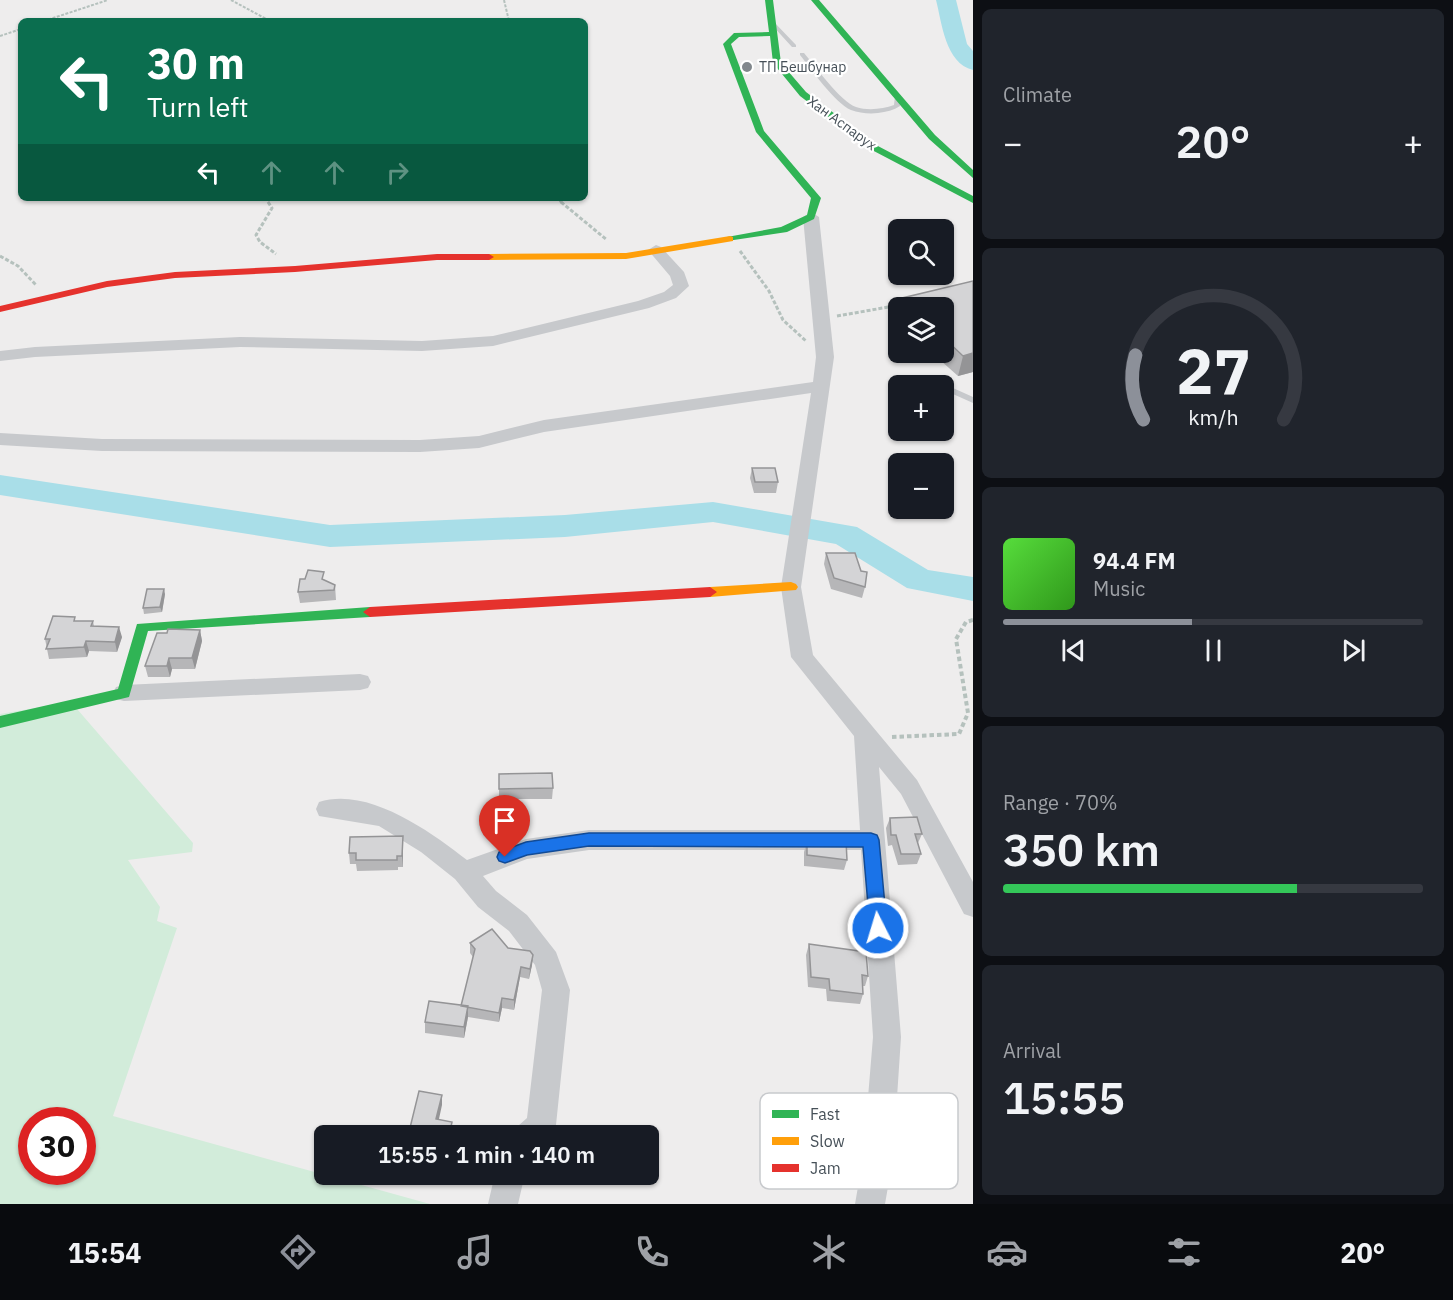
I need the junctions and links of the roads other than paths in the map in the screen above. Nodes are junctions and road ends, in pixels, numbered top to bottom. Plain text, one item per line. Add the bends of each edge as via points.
1 (769, 0) edge
2 (809, 5) edge
3 (775, 22) junction
4 (794, 46) dead end
5 (802, 54) dead end
6 (898, 96) junction
7 (850, 107) junction
8 (820, 108) junction
9 (837, 120) junction
10 (873, 147) junction
11 (973, 175) edge
12 (973, 200) edge
13 (811, 217) junction
14 (656, 250) junction
15 (0, 309) edge
16 (0, 356) edge
17 (820, 386) junction
18 (954, 391) edge
19 (973, 400) edge
20 (0, 439) edge
21 (791, 587) junction
22 (360, 682) dead end
23 (124, 693) junction
24 (0, 722) edge
25 (865, 735) junction
26 (328, 809) dead end
27 (871, 840) junction
28 (464, 872) junction
29 (973, 906) edge
30 (883, 1093) edge
31 (541, 1125) edge
32 (507, 1185) edge
33 (873, 1189) edge
34 (503, 1204) edge
35 (870, 1204) edge

1 - 3 street, Хан Аспарух
2 - 6 street via 829,18
3 - 4 lane
3 - 8 street, Хан Аспарух via 777,63
3 - 13 street via 737,35 727,44 760,132 816,198
5 - 7 lane
6 - 7 lane via 899,103 886,109
6 - 11 street
7 - 9 lane
8 - 9 street, Хан Аспарух
8 - 10 lane via 840,132
9 - 10 street, Хан Аспарух
10 - 12 street, Хан Аспарух
13 - 14 street via 784,230
13 - 17 street via 825,357
14 - 15 street via 626,256 437,257 174,275 107,284
14 - 16 street via 678,274 681,286 670,295 493,341 423,346 240,342
17 - 20 street via 544,426 479,442 420,446 102,445
17 - 21 street
18 - 19 lane
21 - 23 street via 142,627
21 - 25 street via 802,657
22 - 23 street
23 - 24 street
25 - 27 street
25 - 29 street via 909,787
26 - 28 street via 385,818 430,845
27 - 28 street via 589,840 526,849
27 - 30 street via 887,1037
28 - 31 street via 488,899 518,923 547,960 556,990
32 - 34 street
33 - 35 street

